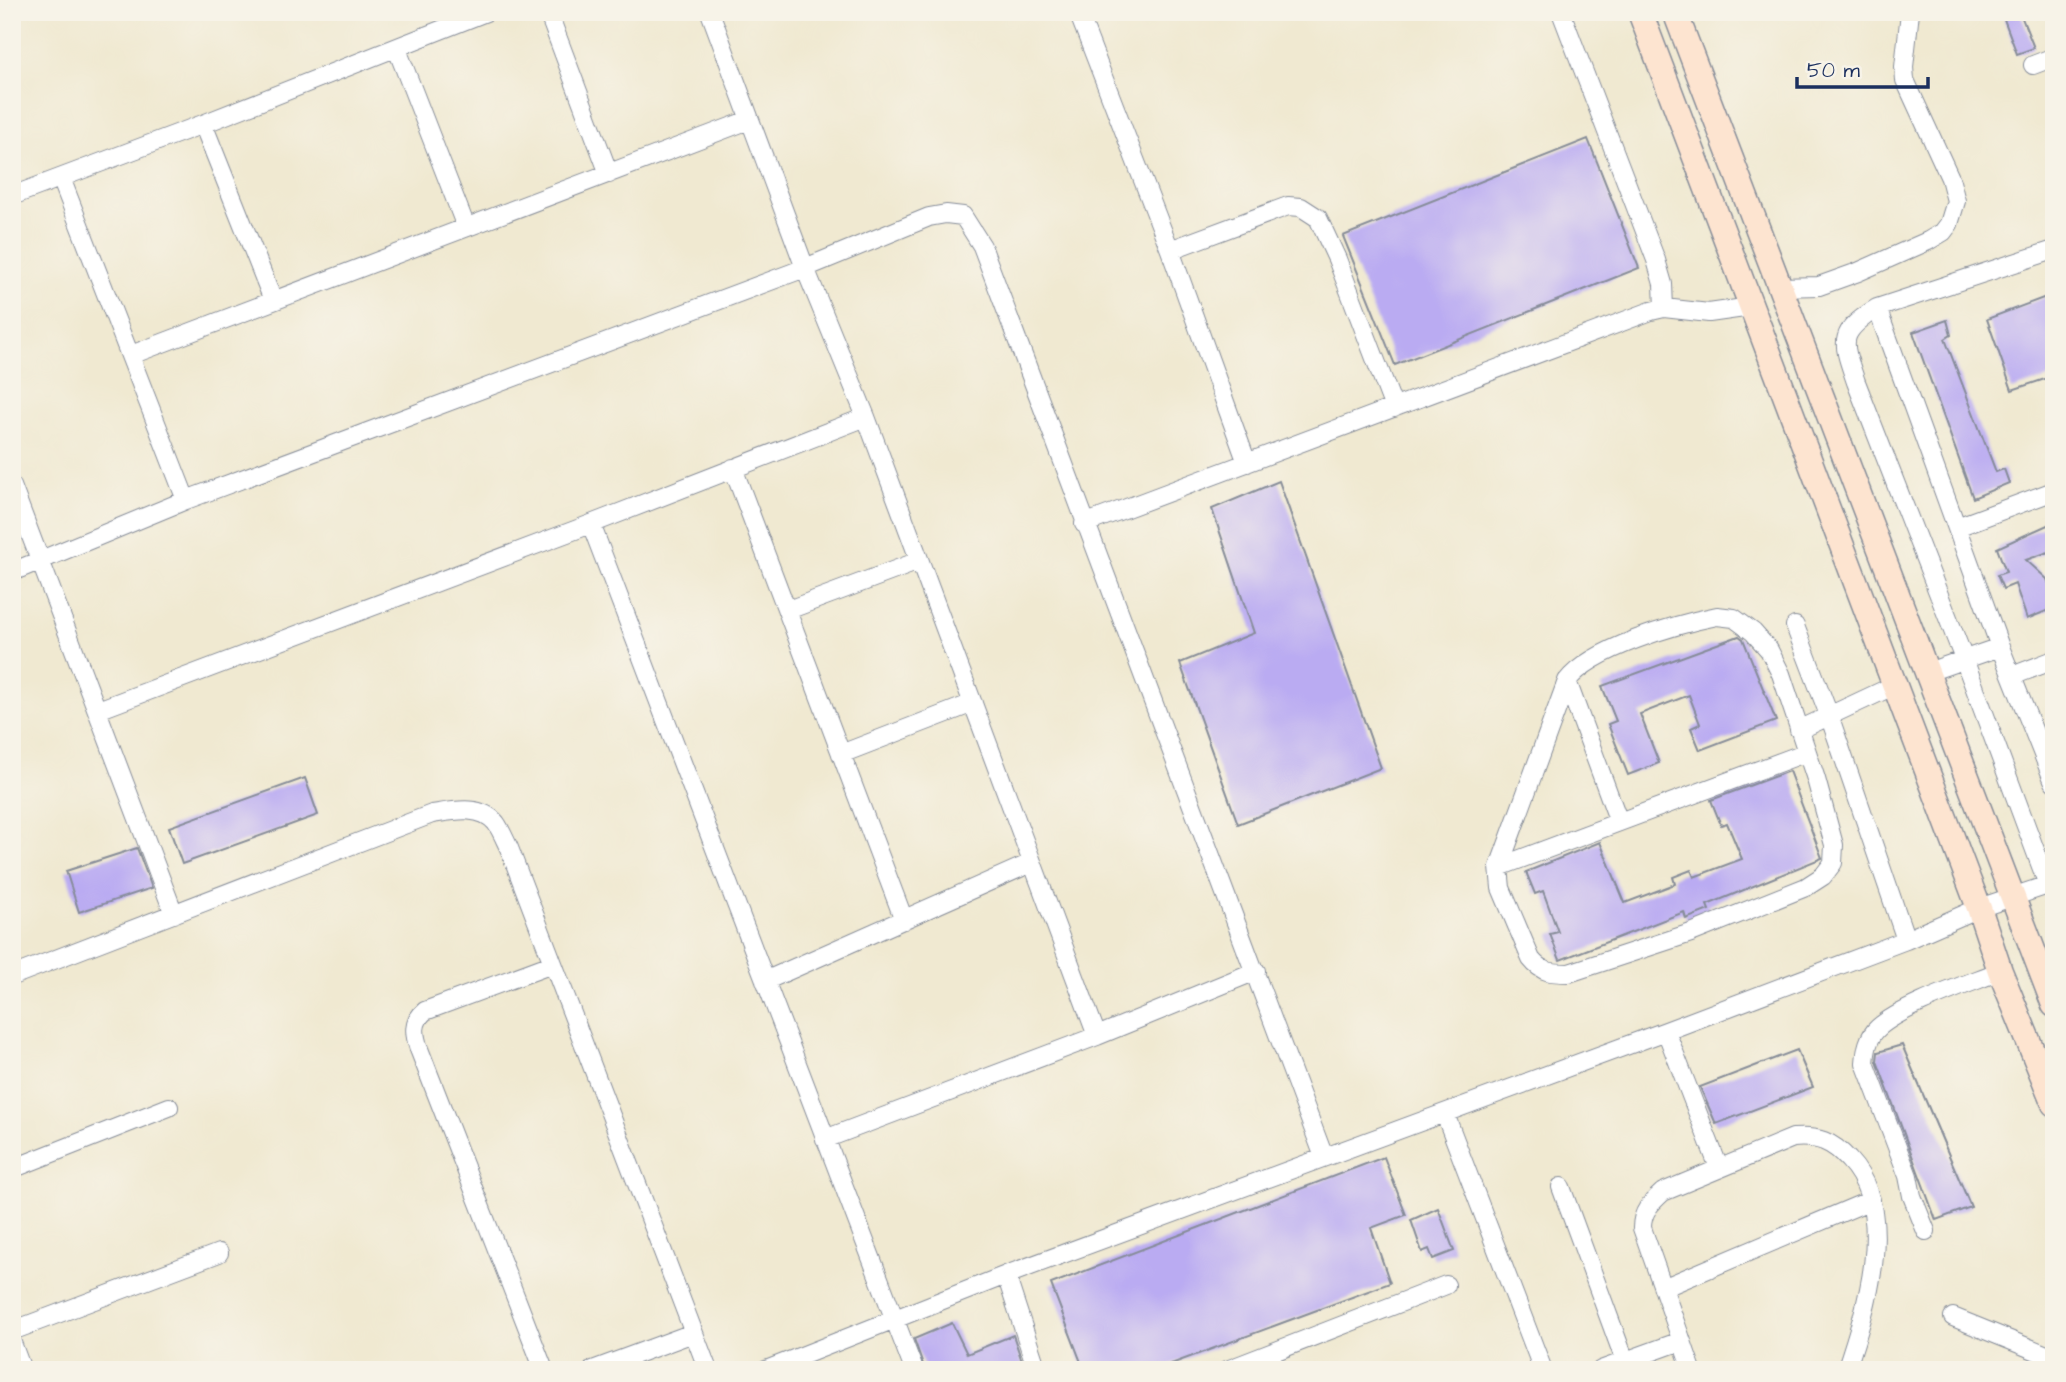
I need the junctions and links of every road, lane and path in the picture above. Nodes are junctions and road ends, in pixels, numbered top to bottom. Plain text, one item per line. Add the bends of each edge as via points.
1 (486, 12) edge
2 (548, 12) edge
3 (710, 12) edge
4 (1078, 12) edge
5 (1561, 12) edge
6 (1640, 12) edge
7 (1675, 12) edge
8 (1910, 12) edge
9 (397, 49) junction
10 (2054, 57) edge
11 (2033, 65) dead end
12 (750, 120) junction
13 (203, 124) junction
14 (609, 174) junction
15 (61, 178) junction
16 (12, 196) edge
17 (466, 227) junction
18 (1170, 250) junction
19 (2054, 250) edge
20 (805, 268) junction
21 (1779, 287) junction
22 (273, 300) junction
23 (1751, 307) junction
24 (1664, 308) junction
25 (1877, 308) junction
26 (131, 355) junction
27 (1394, 408) junction
28 (866, 417) junction
29 (1247, 463) junction
30 (733, 468) junction
31 (12, 486) edge
32 (2054, 491) edge
33 (187, 500) junction
34 (591, 524) junction
35 (1084, 524) junction
36 (1957, 527) junction
37 (41, 561) junction
38 (919, 561) junction
39 (12, 572) edge
40 (788, 610) junction
41 (1795, 626) dead end
42 (2000, 647) junction
43 (1964, 659) junction
44 (2054, 660) edge
45 (1925, 673) junction
46 (2012, 676) junction
47 (1567, 681) junction
48 (1895, 685) junction
49 (974, 703) junction
50 (98, 710) junction
51 (1829, 715) junction
52 (1799, 730) junction
53 (1807, 752) junction
54 (841, 754) junction
55 (2054, 782) edge
56 (1619, 822) junction
57 (1031, 863) junction
58 (1499, 867) junction
59 (2051, 884) edge
60 (2012, 897) junction
61 (1979, 908) junction
62 (174, 914) junction
63 (904, 920) junction
64 (1906, 940) junction
65 (552, 964) junction
66 (1256, 971) junction
67 (2000, 971) junction
68 (12, 976) edge
69 (765, 981) junction
70 (2054, 1005) edge
71 (1667, 1031) junction
72 (1097, 1036) junction
73 (2054, 1104) edge
74 (169, 1107) dead end
75 (1445, 1114) junction
76 (825, 1139) junction
77 (1324, 1157) junction
78 (1719, 1168) junction
79 (12, 1169) edge
80 (1561, 1187) dead end
81 (1871, 1200) junction
82 (1926, 1231) dead end
83 (219, 1253) dead end
84 (1006, 1275) junction
85 (1446, 1285) dead end
86 (1663, 1288) junction
87 (1953, 1317) dead end
88 (896, 1319) junction
89 (12, 1331) edge
90 (693, 1332) junction
91 (1681, 1341) junction
92 (12, 1343) edge
93 (2054, 1358) edge
94 (1625, 1361) junction
95 (22, 1370) edge
96 (544, 1370) edge
97 (593, 1370) edge
98 (708, 1370) edge
99 (766, 1370) edge
100 (914, 1370) edge
101 (1037, 1370) edge
102 (1227, 1370) edge
103 (1543, 1370) edge
104 (1601, 1370) edge
105 (1692, 1370) edge
106 (1846, 1370) edge

1 - 9 street
2 - 14 street
3 - 12 street
4 - 18 street
5 - 24 street via 1657,260
6 - 23 street
7 - 21 street
8 - 21 street via 1905,80 1950,178 1956,201 1949,224 1928,241 1858,272 1819,286
9 - 13 street
9 - 17 street
10 - 11 street
12 - 14 street
12 - 20 street
13 - 15 street
13 - 22 street
14 - 17 street
15 - 16 street
15 - 26 street
17 - 22 street
18 - 27 street via 1288,206 1311,211 1336,259
18 - 29 street
19 - 25 street
20 - 28 street
20 - 33 street
20 - 35 street via 929,217 963,216 982,246
21 - 45 street
22 - 26 street
23 - 24 street via 1709,313
23 - 48 street
24 - 27 street
25 - 36 street
25 - 43 street via 1849,330 1847,356
26 - 33 street
27 - 29 street
28 - 30 street
28 - 38 street
29 - 35 street
30 - 34 street
30 - 40 street
31 - 37 street
32 - 36 street
33 - 37 street
34 - 50 street
34 - 69 street
35 - 66 street
36 - 42 street
37 - 39 street
37 - 50 street
38 - 40 street
38 - 49 street
40 - 54 street
41 - 51 street
42 - 43 street
42 - 46 street
43 - 45 street
43 - 59 street
44 - 46 street
45 - 60 street
46 - 55 street
47 - 52 street via 1581,666 1617,647 1717,615 1734,618 1769,650
47 - 56 street
47 - 58 street
48 - 51 street
48 - 61 street
49 - 54 street
49 - 57 street
50 - 62 street
51 - 52 street
51 - 64 street
52 - 53 street
53 - 56 street
53 - 58 street via 1835,845 1833,863 1805,887 1691,933 1569,974 1548,973 1531,959 1501,888
54 - 63 street
56 - 58 street
57 - 63 street
57 - 72 street
59 - 60 street
60 - 61 street
60 - 70 street
61 - 64 street
61 - 67 street
62 - 65 street via 432,814 477,811 495,821 509,848
62 - 68 street
63 - 69 street
64 - 71 street
65 - 90 street
65 - 96 street via 425,1011 415,1026 419,1049
66 - 72 street
66 - 77 street
67 - 73 street
67 - 82 street via 1902,1012 1876,1029 1867,1045 1865,1063
69 - 76 street
71 - 75 street
71 - 78 street
72 - 76 street
74 - 79 street
75 - 77 street
75 - 103 street
76 - 88 street
77 - 84 street
78 - 81 street via 1793,1138 1828,1140 1858,1169
78 - 86 street via 1663,1192 1642,1217
80 - 94 street
81 - 86 street
81 - 106 street via 1875,1244
83 - 89 street
84 - 88 street
84 - 101 street
85 - 102 street
86 - 91 street
87 - 93 street
88 - 99 street
88 - 100 street
90 - 97 street
90 - 98 street
91 - 94 street
91 - 105 street
92 - 95 street
94 - 104 street

